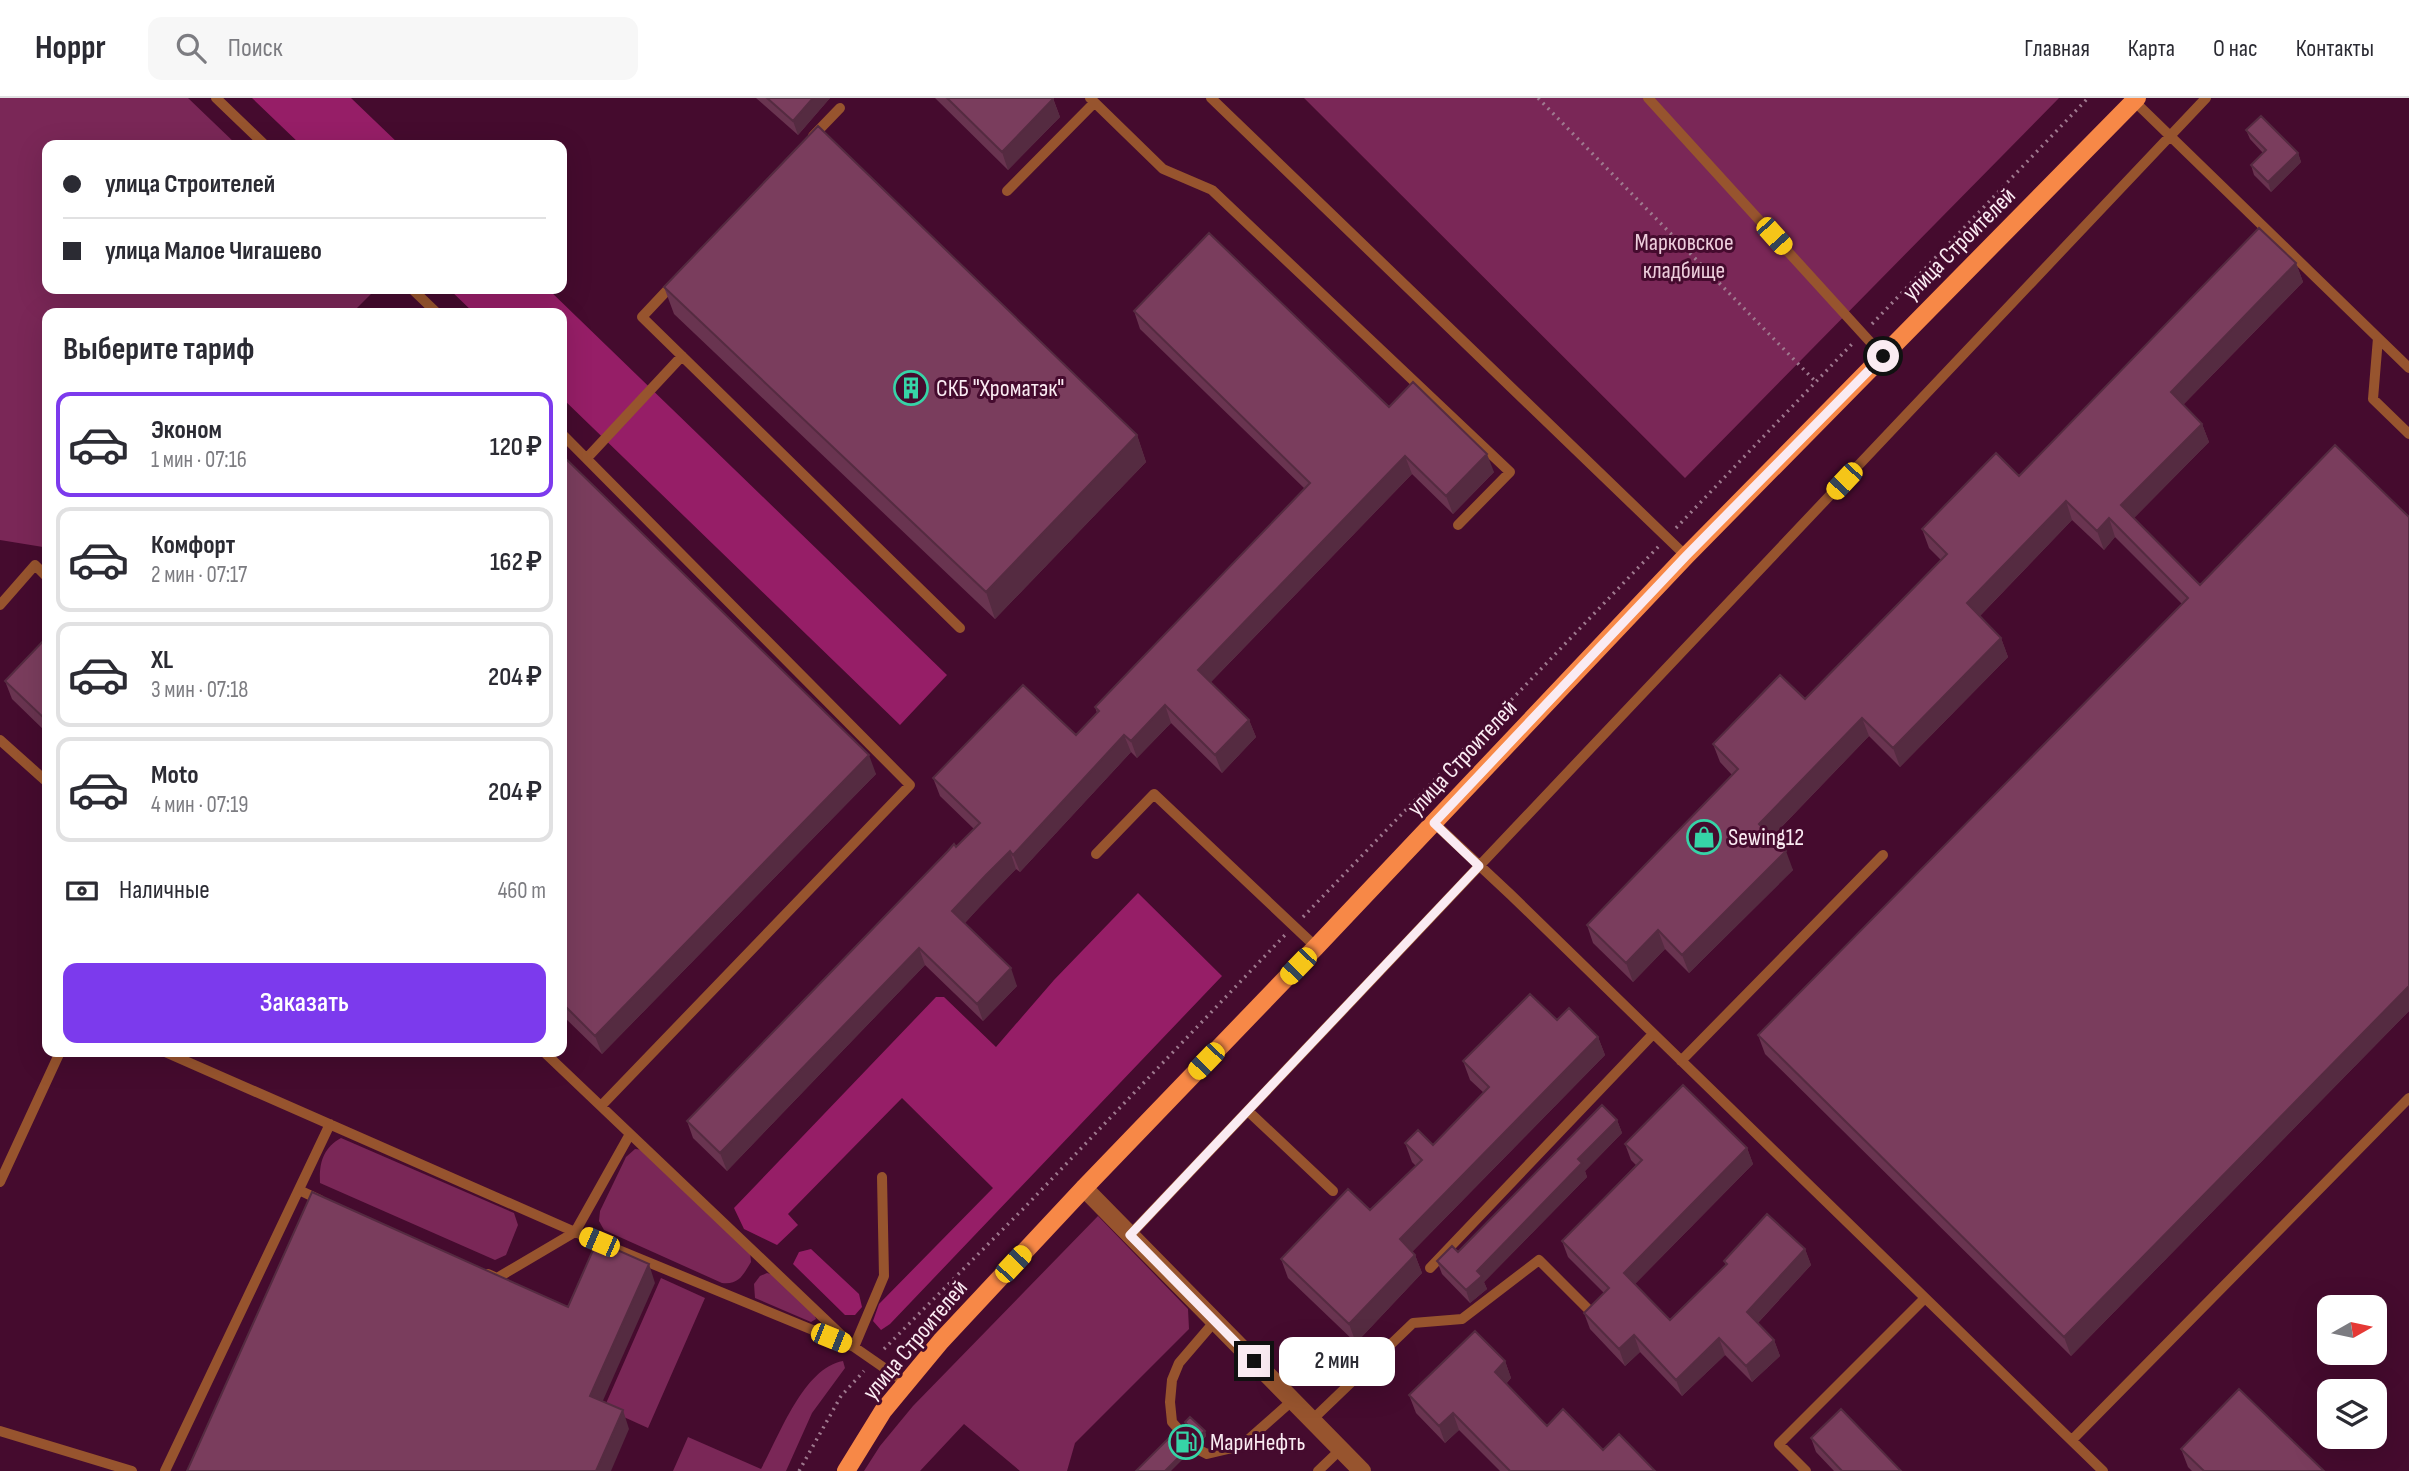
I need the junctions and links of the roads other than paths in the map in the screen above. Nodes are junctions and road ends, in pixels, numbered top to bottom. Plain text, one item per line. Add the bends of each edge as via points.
1 (216, 98) edge
2 (1211, 98) edge
3 (1648, 98) edge
4 (2206, 98) edge
5 (2136, 99) edge
6 (1092, 100) edge
7 (839, 108) dead end
8 (2170, 136) junction
9 (260, 140) edge
10 (802, 148) edge
11 (1006, 191) dead end
12 (680, 278) edge
13 (417, 294) edge
14 (432, 308) edge
15 (2378, 338) junction
16 (682, 356) junction
17 (1883, 356) junction
18 (2409, 368) edge
19 (2409, 434) edge
20 (567, 439) edge
21 (587, 457) junction
22 (1458, 526) dead end
23 (1686, 556) junction
24 (42, 572) edge
25 (0, 605) edge
26 (960, 628) dead end
27 (0, 740) edge
28 (42, 778) edge
29 (1434, 823) junction
30 (1096, 854) dead end
31 (1883, 855) dead end
32 (1479, 866) junction
33 (1316, 947) junction
34 (1653, 1034) junction
35 (58, 1057) edge
36 (176, 1057) edge
37 (549, 1057) edge
38 (1681, 1061) junction
39 (2409, 1098) edge
40 (601, 1105) junction
41 (1248, 1111) junction
42 (330, 1124) junction
43 (630, 1134) junction
44 (882, 1177) dead end
45 (0, 1182) edge
46 (1084, 1188) junction
47 (299, 1190) junction
48 (1333, 1191) dead end
49 (336, 1206) edge
50 (575, 1232) junction
51 (1130, 1235) junction
52 (472, 1267) edge
53 (1430, 1268) dead end
54 (1925, 1298) junction
55 (1589, 1310) edge
56 (1215, 1321) junction
57 (853, 1347) junction
58 (906, 1383) junction
59 (1293, 1400) junction
60 (1312, 1420) junction
61 (0, 1431) edge
62 (2072, 1440) junction
63 (1341, 1449) junction
64 (132, 1471) edge
65 (165, 1471) edge
66 (846, 1471) edge
67 (1318, 1471) edge
68 (1362, 1471) edge
69 (1806, 1471) edge
70 (2103, 1471) edge

1 - 9 lane
2 - 23 lane
3 - 17 lane
4 - 8 lane
5 - 8 lane
5 - 17 main road, улица Строителей
6 - 11 lane
6 - 22 lane via 1163,169 1212,190 1510,472
7 - 10 lane
8 - 15 lane
8 - 32 lane
12 - 16 lane via 642,317
13 - 14 lane
15 - 18 lane
15 - 19 lane via 2373,399
16 - 21 lane
16 - 26 lane
17 - 23 main road, улица Строителей
20 - 21 lane
21 - 40 lane via 911,785
23 - 29 main road, улица Строителей
24 - 25 lane via 35,565
27 - 28 lane
29 - 32 lane
29 - 33 main road, улица Строителей
30 - 33 lane via 1154,794
31 - 38 lane
32 - 34 lane
32 - 41 lane
33 - 46 main road, улица Строителей
34 - 38 lane
34 - 53 lane
35 - 45 lane
36 - 42 lane
37 - 40 lane
38 - 54 lane
39 - 62 lane
40 - 43 lane
41 - 48 lane
41 - 51 lane
42 - 47 lane
42 - 50 lane
43 - 50 lane
43 - 57 lane
44 - 57 lane via 884,1276
46 - 51 street
46 - 58 main road, улица Строителей
47 - 49 lane
47 - 65 lane
50 - 52 lane via 497,1278
50 - 57 lane
51 - 56 street
54 - 62 lane
54 - 69 lane via 1779,1444
55 - 60 lane via 1539,1260 1462,1320 1413,1323
56 - 59 street
56 - 59 lane via 1180,1363 1172,1380 1172,1422 1195,1448 1207,1454 1241,1446
57 - 58 lane
58 - 66 main road, улица Строителей
59 - 60 street
60 - 63 street
61 - 64 lane
62 - 70 lane
63 - 67 lane
63 - 68 street

